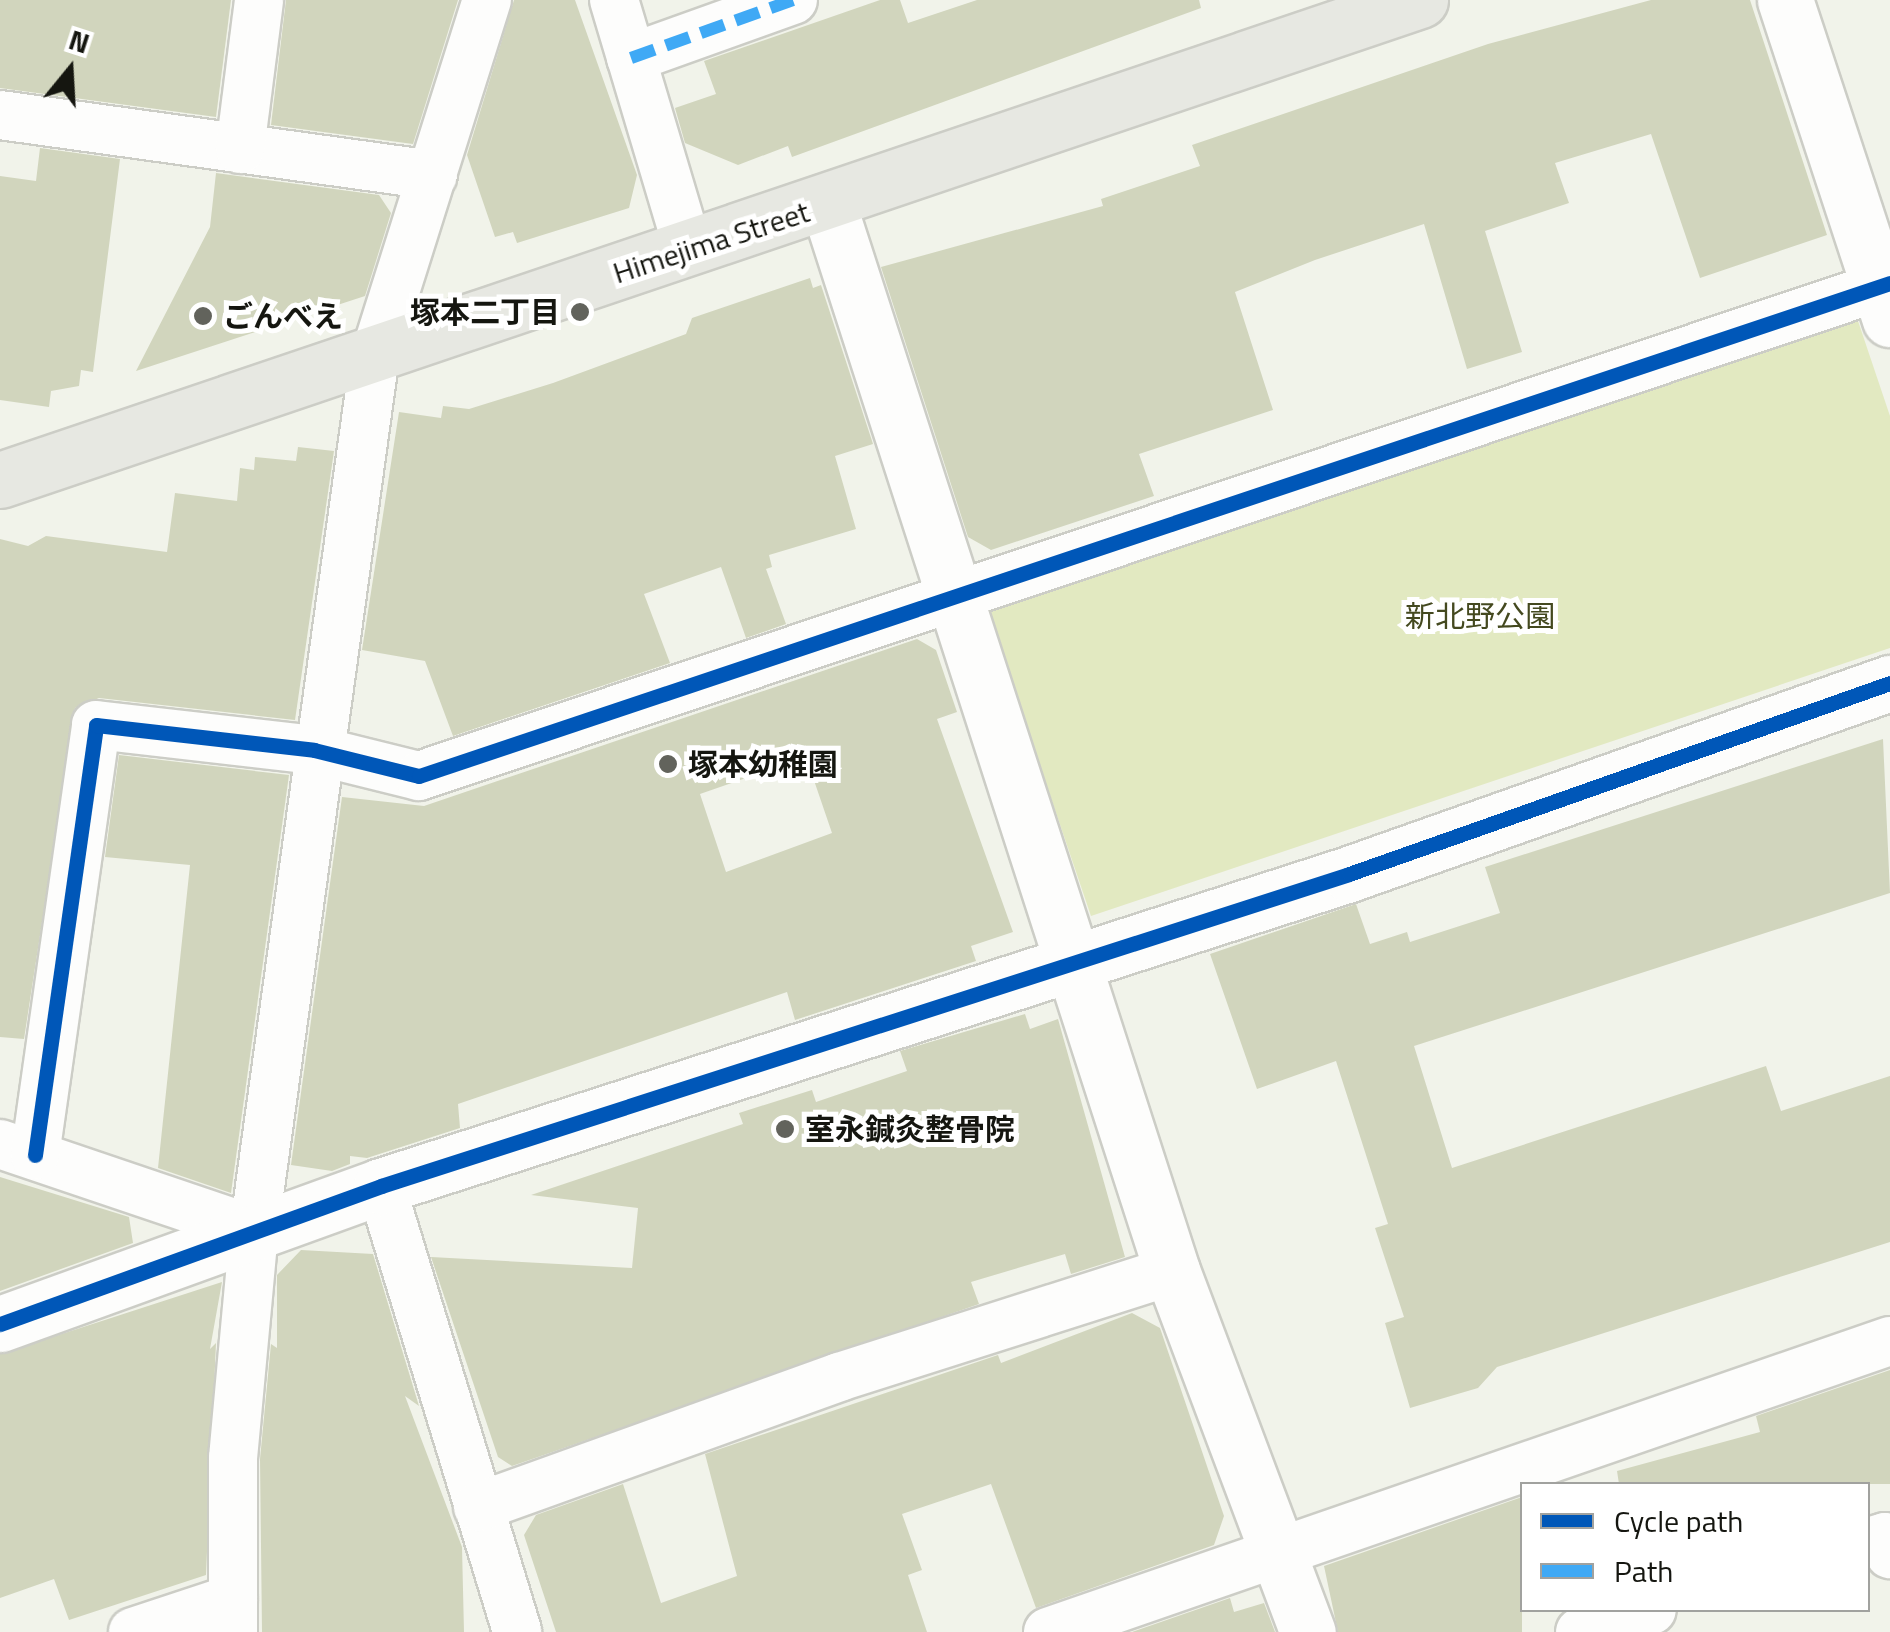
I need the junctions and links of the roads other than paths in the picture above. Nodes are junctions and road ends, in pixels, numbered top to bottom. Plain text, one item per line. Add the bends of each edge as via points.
1 (260, 0) edge
2 (487, 0) edge
3 (614, 0) edge
4 (793, 0) edge
5 (1420, 0) edge
6 (1785, 0) edge
7 (1311, 18) edge
8 (631, 58) junction
9 (0, 115) edge
10 (240, 150) junction
11 (433, 174) junction
12 (828, 204) junction
13 (688, 248) junction
14 (1886, 296) edge
15 (375, 355) junction
16 (0, 480) edge
17 (948, 594) junction
18 (1890, 683) edge
19 (314, 750) junction
20 (1075, 962) junction
21 (17, 1149) edge
22 (381, 1186) junction
23 (254, 1230) junction
24 (1172, 1271) junction
25 (0, 1324) edge
26 (1890, 1341) edge
27 (478, 1506) junction
28 (1870, 1541) edge
29 (1275, 1552) junction
30 (1890, 1554) edge
31 (1645, 1612) edge
32 (233, 1616) edge
33 (133, 1632) edge
34 (517, 1632) edge
35 (1048, 1632) edge
36 (1308, 1632) edge
37 (1580, 1632) edge

1 - 10 street
2 - 11 street
3 - 8 street
4 - 8 street
5 - 7 main road, Himejima Street
6 - 14 street
7 - 12 main road, Himejima Street
8 - 13 street
9 - 10 street
10 - 11 street
11 - 15 street
12 - 13 main road, Himejima Street
12 - 17 street
13 - 15 main road, Himejima Street
14 - 17 street
15 - 16 main road, Himejima Street
15 - 19 street
17 - 19 street via 419,776
17 - 20 street
18 - 20 street
19 - 21 street via 96,725
19 - 23 street
20 - 22 street
20 - 24 street
21 - 23 street
22 - 23 street
22 - 27 street
23 - 25 street
23 - 32 street via 233,1458
24 - 27 street via 839,1377
24 - 29 street
26 - 29 street
27 - 34 street
28 - 30 street via 1885,1537
29 - 35 street
29 - 36 street
31 - 37 street
32 - 33 street

